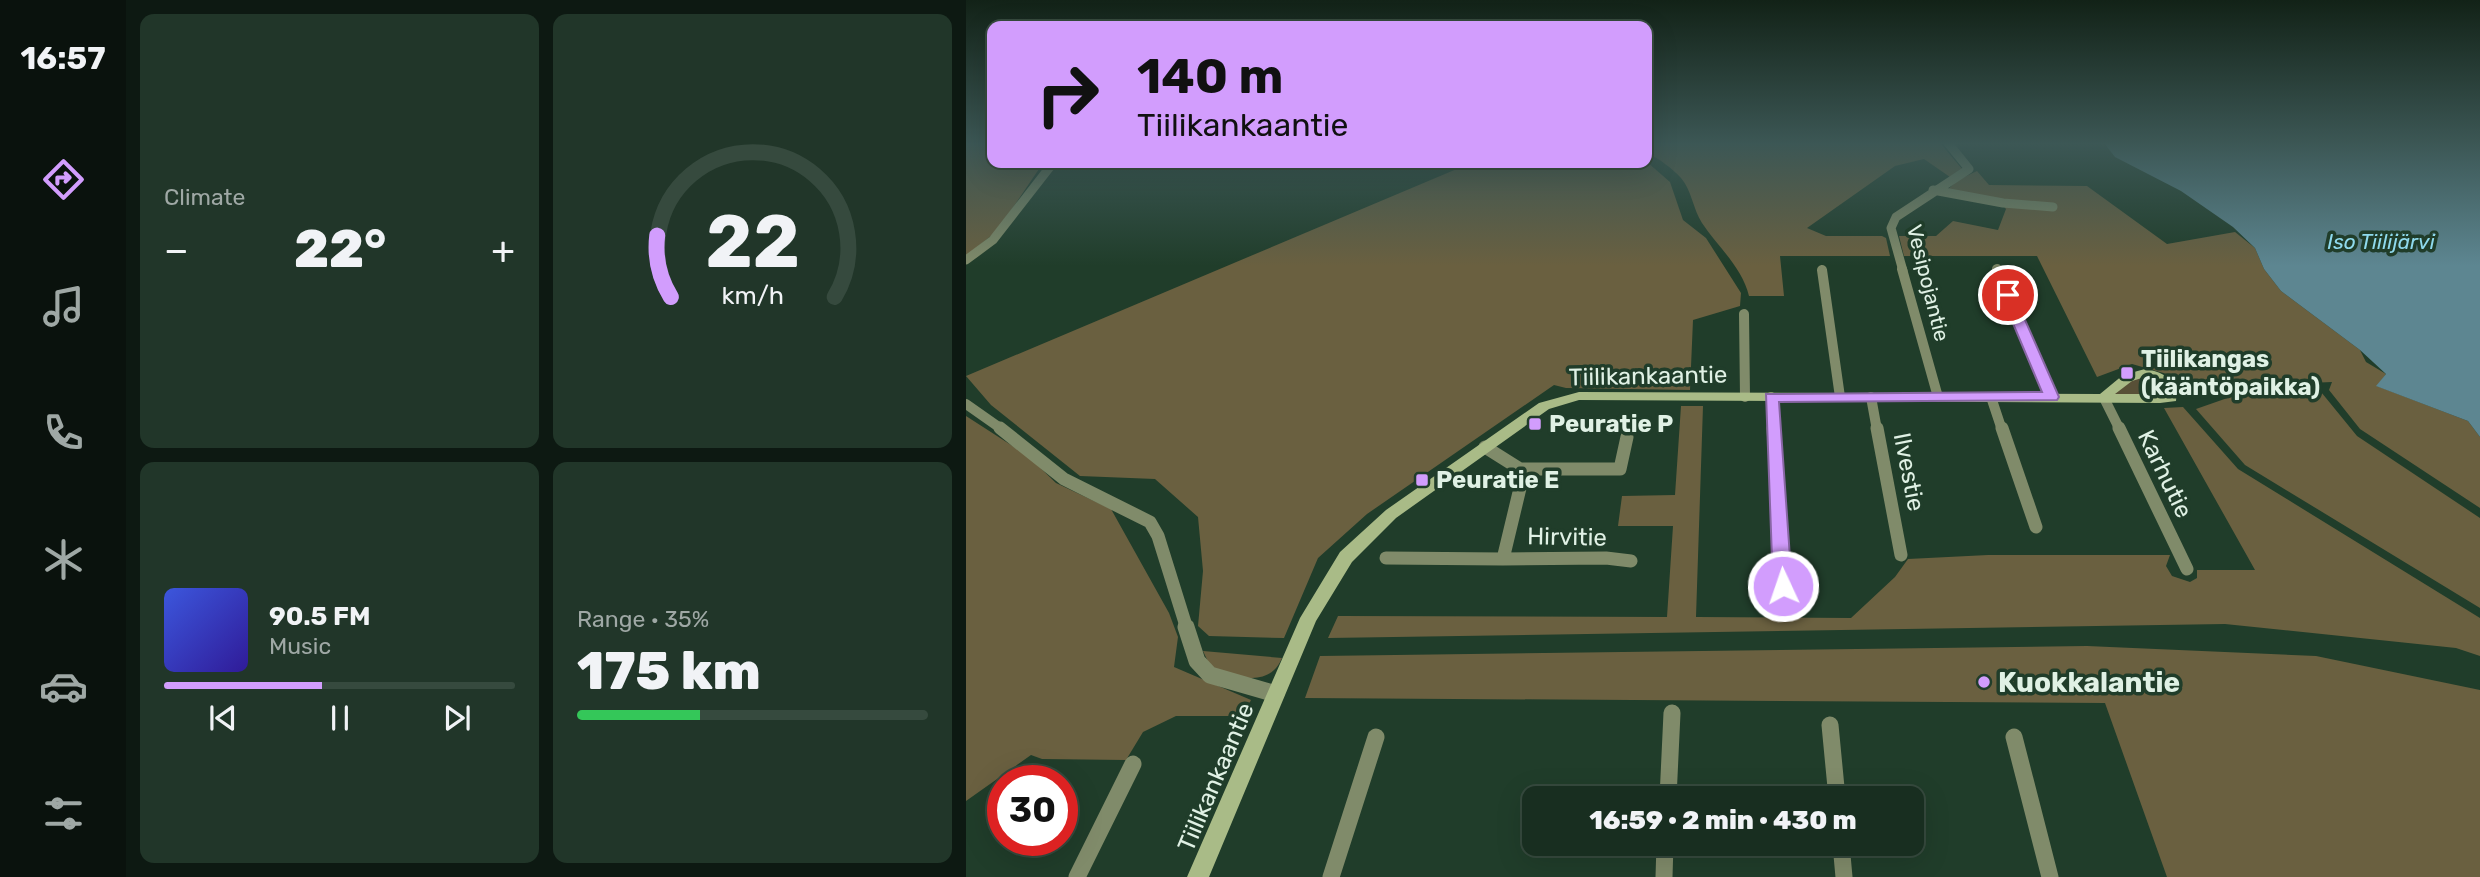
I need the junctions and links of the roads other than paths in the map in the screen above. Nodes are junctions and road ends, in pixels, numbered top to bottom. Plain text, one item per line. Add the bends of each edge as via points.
1 (1037, 184) edge
2 (1943, 184) edge
3 (1933, 190) junction
4 (2053, 207) dead end
5 (966, 260) edge
6 (1997, 269) dead end
7 (1822, 270) dead end
8 (1744, 314) dead end
9 (1745, 397) junction
10 (1772, 397) junction
11 (1840, 397) junction
12 (1871, 397) junction
13 (1938, 397) junction
14 (1991, 397) junction
15 (2051, 397) junction
16 (2104, 398) joint
17 (966, 404) edge
18 (1627, 437) dead end
19 (1485, 447) junction
20 (1520, 469) junction
21 (2036, 527) dead end
22 (1901, 555) dead end
23 (1386, 558) dead end
24 (1503, 559) junction
25 (1631, 561) dead end
26 (2187, 569) dead end
27 (1783, 586) dead end
28 (1276, 694) junction
29 (1672, 713) dead end
30 (1830, 725) dead end
31 (1376, 737) dead end
32 (2014, 737) dead end
33 (1133, 764) dead end
34 (1669, 786) edge
35 (1836, 786) edge
36 (1665, 856) edge
37 (1842, 856) edge
38 (1077, 877) edge
39 (1198, 877) edge
40 (1331, 877) edge
41 (1664, 877) edge
42 (1844, 877) edge
43 (2050, 877) edge

1 - 5 street via 993,240
2 - 3 street, Vesipojantie
3 - 4 street
3 - 13 street, Vesipojantie via 1896,217 1891,228
6 - 15 street
7 - 11 street
8 - 9 street
9 - 10 street, Tiilikankaantie
9 - 19 street, Tiilikankaantie via 1579,396 1544,406
10 - 11 street, Tiilikankaantie
10 - 27 street
11 - 12 street, Tiilikankaantie
12 - 13 street, Tiilikankaantie
12 - 22 street, Ilvestie
13 - 14 street, Tiilikankaantie
14 - 15 street, Tiilikankaantie
14 - 21 street
15 - 16 street, Tiilikankaantie
16 - 26 street, Karhutie
17 - 28 street via 1065,479 1150,522 1197,661 1210,675
18 - 20 street via 1619,469
19 - 20 street
19 - 28 street, Tiilikankaantie via 1391,514 1346,557 1320,596
20 - 24 street, Hirvitie via 1521,484
23 - 24 street, Hirvitie
24 - 25 street, Hirvitie
28 - 39 street, Tiilikankaantie
29 - 34 street
30 - 35 street
31 - 40 street
32 - 43 street
33 - 38 street
36 - 41 street
37 - 42 street

